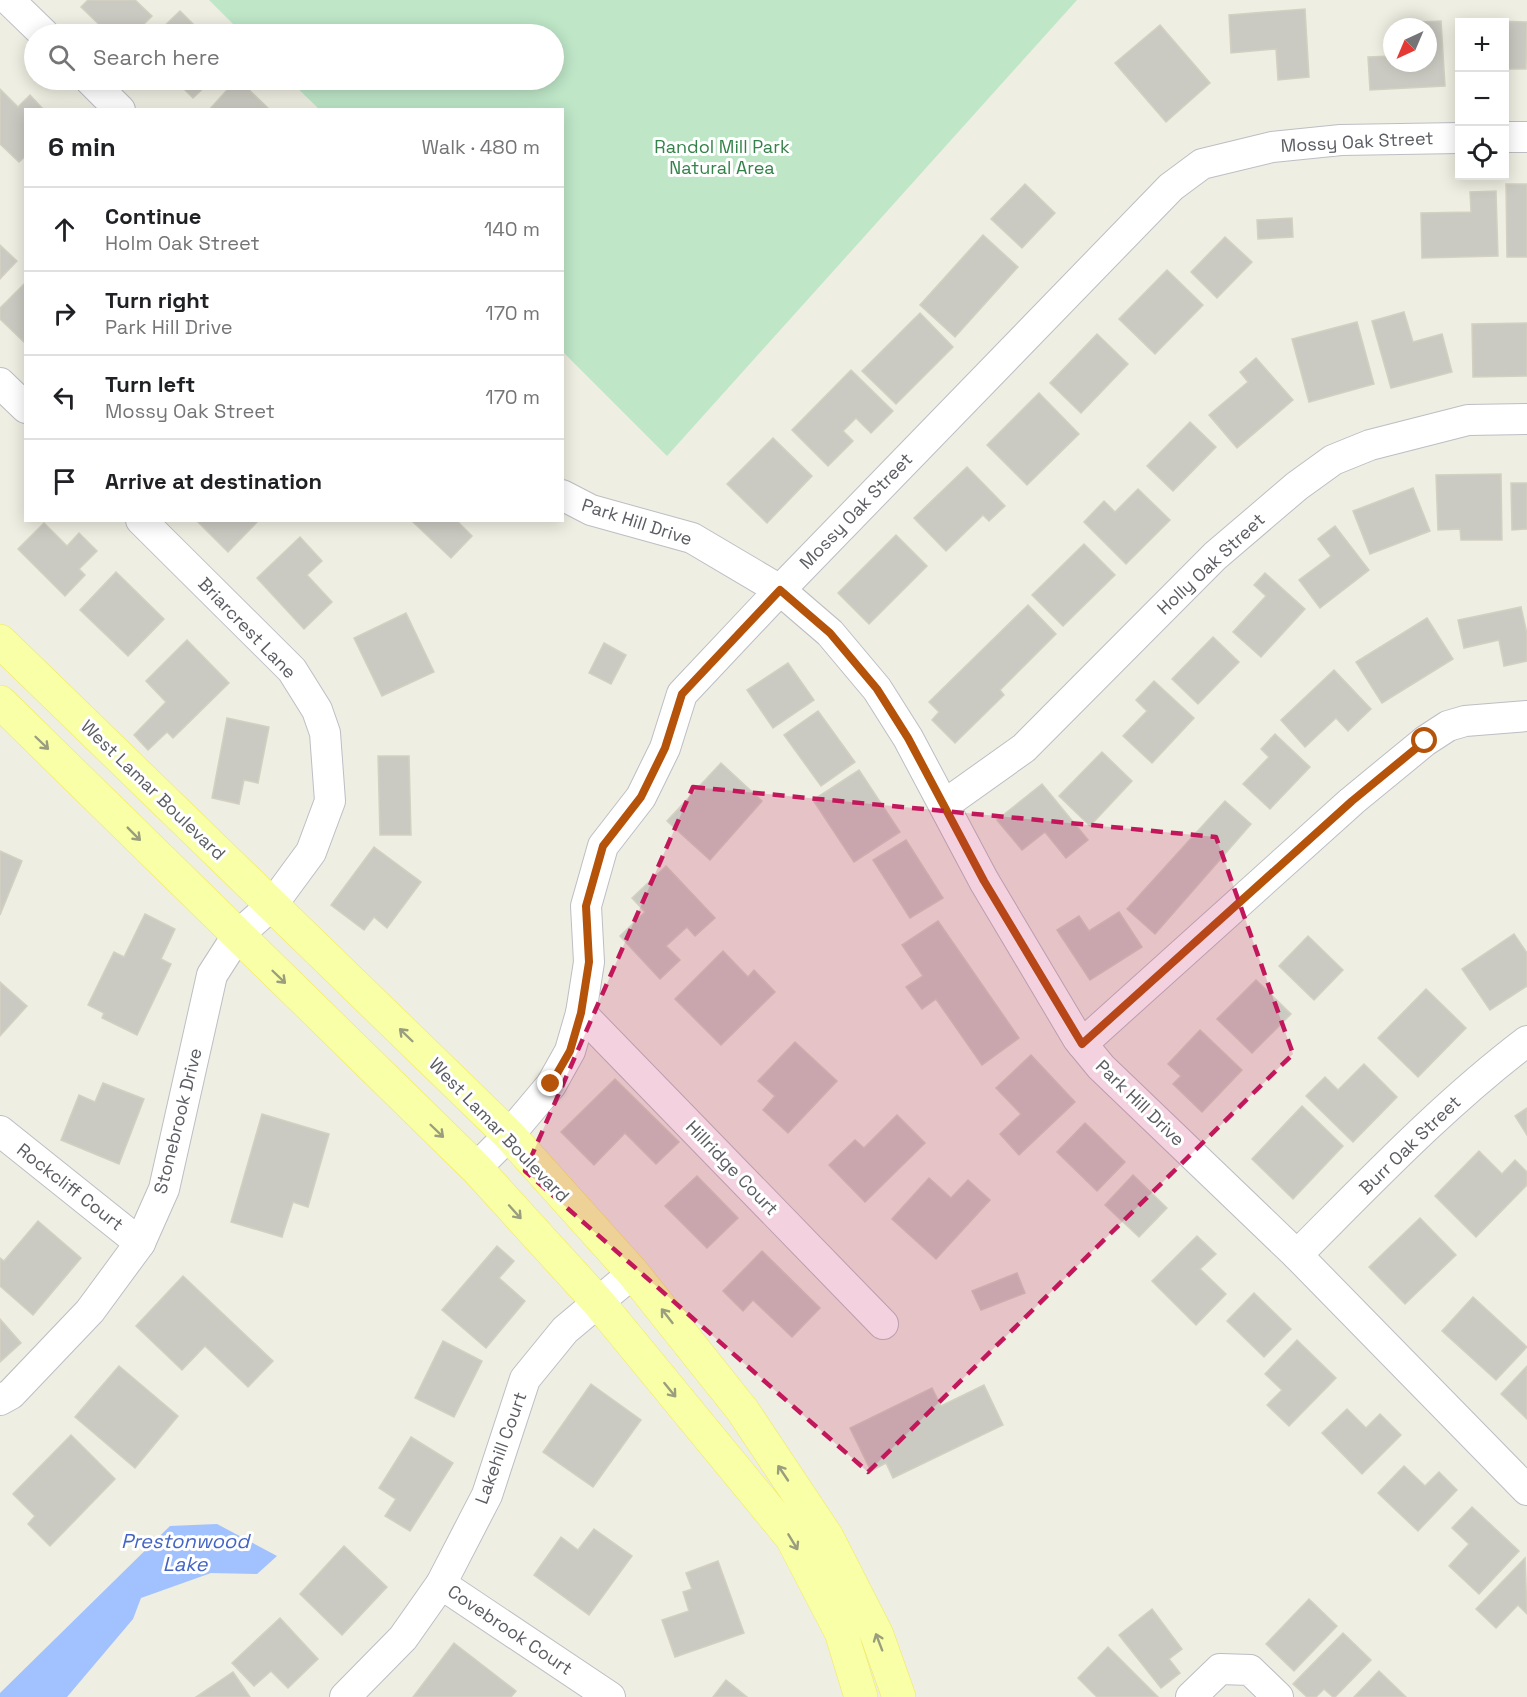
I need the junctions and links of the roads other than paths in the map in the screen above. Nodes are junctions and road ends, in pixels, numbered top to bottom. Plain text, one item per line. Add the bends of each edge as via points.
1 (9, 0) edge
2 (34, 24) edge
3 (100, 90) edge
4 (118, 108) edge
5 (1509, 137) edge
6 (1527, 137) edge
7 (1455, 138) edge
8 (0, 383) edge
9 (24, 406) edge
10 (1527, 419) edge
11 (564, 496) edge
12 (143, 522) edge
13 (780, 590) junction
14 (0, 641) edge
15 (0, 702) edge
16 (1527, 716) edge
17 (944, 805) junction
18 (272, 905) junction
19 (237, 936) junction
20 (581, 1013) junction
21 (1527, 1041) edge
22 (1082, 1044) junction
23 (0, 1131) edge
24 (509, 1135) junction
25 (476, 1168) junction
26 (140, 1243) junction
27 (1297, 1255) junction
28 (633, 1273) junction
29 (598, 1302) junction
30 (883, 1324) dead end
31 (0, 1400) edge
32 (1527, 1490) edge
33 (441, 1584) junction
34 (345, 1697) edge
35 (610, 1697) edge
36 (861, 1697) edge
37 (899, 1697) edge
38 (1191, 1697) edge
39 (1278, 1697) edge

1 - 2 street
3 - 4 street
5 - 6 street
7 - 13 street, Mossy Oak Street via 1341,140 1272,147 1202,164 1171,186
8 - 9 street
10 - 17 street, Holly Oak Street via 1468,420 1370,445 1333,460 1215,556 1024,748
11 - 13 street, Park Hill Drive via 591,510 692,538
12 - 18 street, Briarcrest Lane via 292,670 317,710 325,733 330,801 310,852
13 - 17 street, Park Hill Drive via 830,633 877,689
13 - 20 street, Mossy Oak Street via 682,694 665,748 641,797 603,846 586,906 589,962
14 - 18 main road, West Lamar Boulevard
15 -> 19 main road
16 - 22 street via 1448,726 1425,741 1352,801
17 - 22 street, Park Hill Drive via 984,881
18 - 19 street, Briarcrest Lane
24 -> 18 main road, West Lamar Boulevard
19 -> 25 main road
19 - 26 street, Stonebrook Drive via 212,975 164,1189
20 - 24 street, Mossy Oak Street via 570,1051 551,1084
20 - 30 street, Hillridge Court
21 - 27 street, Burr Oak Street via 1490,1069 1411,1142
22 - 27 street, Park Hill Drive via 1101,1067
23 - 26 street, Rockcliff Court
24 - 25 street, Mossy Oak Street
24 - 28 main road, West Lamar Boulevard
25 -> 29 main road
26 - 31 street, Stonebrook Drive via 90,1311
27 - 32 street, Park Hill Drive
28 - 29 street, Lakehill Court
37 -> 28 main road, West Lamar Boulevard via 877,1635 826,1537 743,1411
29 - 33 street, Lakehill Court via 565,1330 525,1379 487,1495
29 -> 36 main road via 792,1538 841,1632
33 - 34 street, Lakehill Court via 403,1638
33 - 35 street, Covebrook Court
38 - 39 street via 1220,1669 1250,1670

